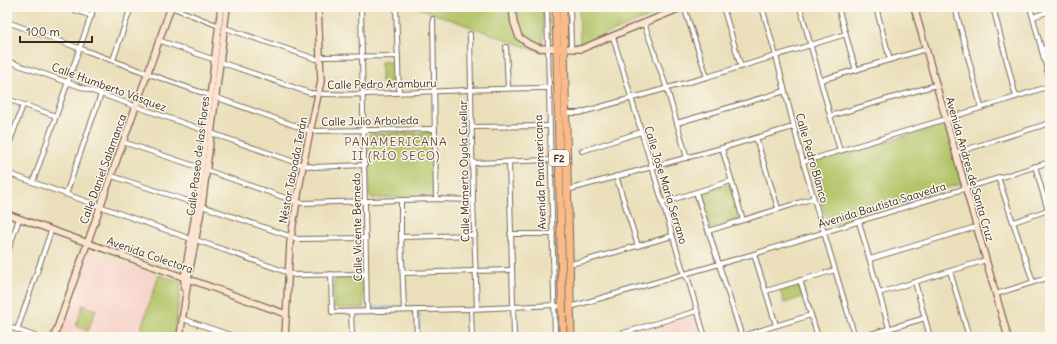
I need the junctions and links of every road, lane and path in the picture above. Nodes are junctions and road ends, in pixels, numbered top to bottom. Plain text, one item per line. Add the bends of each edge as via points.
1 (66, 7) edge
2 (94, 7) edge
3 (131, 7) edge
4 (171, 7) edge
5 (221, 7) edge
6 (227, 7) edge
7 (318, 7) edge
8 (361, 7) edge
9 (396, 7) edge
10 (512, 7) edge
11 (547, 7) edge
12 (556, 7) edge
13 (563, 7) edge
14 (570, 7) edge
15 (684, 7) edge
16 (723, 7) edge
17 (762, 7) edge
18 (800, 7) edge
19 (838, 7) edge
20 (876, 7) edge
21 (931, 7) edge
22 (955, 7) edge
23 (994, 7) edge
24 (1030, 7) edge
25 (915, 9) edge
26 (1050, 11) edge
27 (92, 16) junction
28 (1033, 16) junction
29 (433, 19) dead end
30 (7, 22) edge
31 (644, 23) junction
32 (222, 27) junction
33 (470, 34) dead end
34 (846, 34) junction
35 (613, 37) junction
36 (158, 40) junction
37 (811, 44) junction
38 (506, 47) dead end
39 (1050, 47) edge
40 (80, 48) junction
41 (548, 48) junction
42 (556, 48) junction
43 (568, 49) junction
44 (926, 49) junction
45 (1042, 49) junction
46 (398, 56) junction
47 (776, 56) junction
48 (321, 57) junction
49 (362, 57) junction
50 (113, 60) junction
51 (890, 60) junction
52 (7, 61) edge
53 (218, 61) junction
54 (741, 67) junction
55 (856, 71) junction
56 (147, 74) junction
57 (708, 77) junction
58 (820, 80) junction
59 (1050, 81) edge
60 (68, 82) junction
61 (936, 85) junction
62 (1050, 86) edge
63 (508, 88) junction
64 (549, 88) junction
65 (471, 89) junction
66 (667, 89) junction
67 (785, 91) junction
68 (435, 92) junction
69 (399, 93) junction
70 (101, 94) junction
71 (318, 94) junction
72 (363, 94) junction
73 (212, 96) junction
74 (1016, 96) junction
75 (7, 99) edge
76 (631, 99) junction
77 (23, 105) junction
78 (136, 107) junction
79 (981, 107) junction
80 (566, 113) junction
81 (56, 116) junction
82 (830, 116) junction
83 (946, 119) junction
84 (676, 123) junction
85 (1050, 123) edge
86 (550, 126) junction
87 (472, 127) junction
88 (793, 127) junction
89 (364, 130) junction
90 (435, 130) junction
91 (310, 131) junction
92 (208, 132) junction
93 (641, 132) junction
94 (756, 138) junction
95 (123, 142) junction
96 (722, 148) junction
97 (7, 150) edge
98 (582, 151) dead end
99 (840, 151) junction
100 (955, 153) junction
101 (687, 158) junction
102 (551, 160) junction
103 (509, 162) junction
104 (803, 162) junction
105 (1050, 162) edge
106 (473, 163) junction
107 (303, 165) junction
108 (365, 165) junction
109 (1035, 166) junction
110 (651, 167) junction
111 (203, 169) junction
112 (7, 173) edge
113 (112, 176) junction
114 (616, 176) junction
115 (998, 177) junction
116 (731, 181) junction
117 (33, 182) junction
118 (965, 188) junction
119 (567, 190) junction
120 (696, 192) junction
121 (66, 194) junction
122 (814, 198) junction
123 (436, 199) junction
124 (401, 200) junction
125 (473, 200) junction
126 (1050, 200) edge
127 (366, 201) junction
128 (297, 202) junction
129 (1045, 202) junction
130 (662, 203) junction
131 (200, 204) junction
132 (100, 206) junction
133 (778, 208) junction
134 (1048, 210) junction
135 (7, 214) edge
136 (1050, 218) edge
137 (19, 219) junction
138 (743, 220) junction
139 (859, 222) junction
140 (1014, 222) junction
141 (976, 227) junction
142 (51, 231) junction
143 (708, 231) junction
144 (824, 232) junction
145 (510, 234) junction
146 (553, 234) junction
147 (475, 235) junction
148 (672, 236) junction
149 (291, 237) junction
150 (401, 237) junction
151 (366, 238) junction
152 (194, 240) junction
153 (87, 243) junction
154 (638, 246) junction
155 (7, 254) edge
156 (754, 254) junction
157 (870, 259) junction
158 (986, 260) junction
159 (569, 264) junction
160 (719, 264) junction
161 (511, 270) junction
162 (835, 270) junction
163 (950, 271) junction
164 (476, 272) junction
165 (287, 273) junction
166 (403, 273) junction
167 (331, 274) junction
168 (366, 274) junction
169 (684, 274) junction
170 (1050, 277) edge
171 (186, 278) junction
172 (800, 280) junction
173 (915, 282) junction
174 (1033, 282) junction
175 (766, 291) junction
176 (879, 293) junction
177 (996, 294) junction
178 (554, 305) junction
179 (513, 307) junction
180 (477, 308) junction
181 (566, 308) junction
182 (471, 309) junction
183 (404, 310) junction
184 (416, 310) junction
185 (367, 311) junction
186 (697, 311) junction
187 (351, 312) junction
188 (286, 314) junction
189 (811, 315) junction
190 (925, 318) junction
191 (183, 319) junction
192 (776, 325) junction
193 (7, 326) edge
194 (889, 328) junction
195 (17, 330) junction
196 (628, 332) junction
197 (742, 336) edge
198 (37, 337) edge
199 (54, 337) edge
200 (180, 337) edge
201 (236, 337) edge
202 (285, 337) edge
203 (352, 337) edge
204 (417, 337) edge
205 (472, 337) edge
206 (514, 337) edge
207 (555, 337) edge
208 (563, 337) edge
209 (570, 337) edge
210 (610, 337) edge
211 (629, 337) edge
212 (705, 337) edge
213 (818, 337) edge
214 (855, 337) edge
215 (861, 337) edge
216 (930, 337) edge
217 (969, 337) edge
218 (1008, 337) edge

1 - 27 street
2 - 27 street
3 - 50 street
4 - 32 street
4 - 36 street, Calle Daniel Salamanca
5 - 32 street, Calle Paseo de las Flores
6 - 32 street, Calle Paseo de las Flores
7 - 48 street, Néstor Taboada Terán
8 - 49 street, Calle Vicente Bernedo
9 - 46 street
10 - 41 street via 519,37 539,48
11 - 41 street, Avenida Panamericana
12 - 42 highway, Avenida Panamericana / F2
13 - 43 highway, Avenida Panamericana / F2
14 - 43 street, Avenida Panamericana
15 - 31 street
15 - 57 street
16 - 54 street
17 - 47 street, Calle Pedro Blanco
18 - 37 street
19 - 34 street
20 - 51 street
21 - 25 street
22 - 79 street
23 - 74 street
24 - 28 street
25 - 44 street, Avenida Andres de Santa Cruz
26 - 28 street
27 - 40 street
28 - 45 street
29 - 68 street
30 - 40 street, Calle Julio Arboleda
31 - 35 street
31 - 66 street
32 - 48 street via 310,58
32 - 53 street, Calle Paseo de las Flores
33 - 65 street, Calle Mamerto Oyola Cuellar
34 - 37 street
34 - 55 street
35 - 43 street via 581,49
35 - 76 street, Calle Jose Maria Serrano
36 - 53 street, Calle Pedro Aramburu
36 - 56 street, Calle Daniel Salamanca
37 - 47 street
37 - 58 street
38 - 63 street
39 - 45 street
40 - 50 street, Calle Julio Arboleda
40 - 60 street
41 - 42 street
41 - 64 street, Avenida Panamericana
42 - 43 street
42 - 181 highway, Avenida Panamericana / F2
43 - 80 highway, Avenida Panamericana / F2
44 - 51 street
44 - 61 street, Avenida Andres de Santa Cruz
45 - 59 street
46 - 49 street
46 - 69 street
47 - 54 street
47 - 67 street, Calle Pedro Blanco
48 - 49 street
48 - 71 street, Néstor Taboada Terán via 322,81
49 - 72 street, Calle Vicente Bernedo
50 - 56 street, Calle Julio Arboleda
51 - 55 street
52 - 60 street, Calle Humberto Vásquez
53 - 71 street, Calle Pedro Aramburu
53 - 73 street, Calle Paseo de las Flores
54 - 57 street
55 - 58 street
56 - 73 street, Calle Julio Arboleda
56 - 78 street, Calle Daniel Salamanca
57 - 66 street
58 - 82 street
60 - 70 street, Calle Humberto Vásquez
60 - 81 street
61 - 82 street
61 - 83 street, Avenida Andres de Santa Cruz
62 - 74 street
63 - 64 street, Calle Pedro Aramburu
63 - 65 street, Calle Pedro Aramburu
64 - 86 street, Avenida Panamericana
65 - 68 street, Calle Pedro Aramburu
65 - 87 street, Calle Mamerto Oyola Cuellar
66 - 76 street
66 - 84 street
67 - 84 street
67 - 88 street, Calle Pedro Blanco
68 - 69 street, Calle Pedro Aramburu
68 - 90 street
69 - 72 street, Calle Pedro Aramburu
70 - 78 street, Calle Humberto Vásquez
70 - 121 street
71 - 72 street, Calle Pedro Aramburu
71 - 91 street, Néstor Taboada Terán
72 - 89 street, Calle Vicente Bernedo
73 - 91 street, Calle Julio Arboleda
73 - 92 street, Calle Paseo de las Flores
74 - 79 street
75 - 77 street
76 - 80 street via 579,113
76 - 93 street, Calle Jose Maria Serrano
77 - 81 street
77 - 97 street
78 - 92 street, Calle Humberto Vásquez
78 - 95 street, Calle Daniel Salamanca
79 - 83 street
80 - 119 highway, Avenida Panamericana / F2
81 - 117 street
82 - 99 street
83 - 99 street
83 - 100 street, Avenida Andres de Santa Cruz
84 - 101 street
85 - 100 street
86 - 87 street
86 - 102 street, Avenida Panamericana
87 - 106 street, Calle Mamerto Oyola Cuellar
88 - 94 street
88 - 104 street, Calle Pedro Blanco
89 - 90 street, Calle Julio Arboleda
89 - 91 street, Calle Julio Arboleda
89 - 108 street, Calle Vicente Bernedo
90 - 123 street
91 - 107 street, Néstor Taboada Terán
92 - 107 street, Calle Humberto Vásquez
92 - 111 street, Calle Paseo de las Flores
93 - 98 street
93 - 110 street, Calle Jose Maria Serrano
94 - 96 street
94 - 133 street
95 - 111 street
95 - 113 street, Calle Daniel Salamanca
96 - 101 street
96 - 116 street
99 - 104 street
100 - 118 street, Avenida Andres de Santa Cruz
101 - 110 street
102 - 103 street
102 - 146 street, Avenida Panamericana
103 - 106 street
103 - 145 street
104 - 122 street, Calle Pedro Blanco
105 - 109 street, Avenida Bautista Saavedra
106 - 125 street, Calle Mamerto Oyola Cuellar
107 - 108 street, Calle Humberto Vásquez
107 - 128 street, Néstor Taboada Terán
108 - 127 street, Calle Vicente Bernedo
109 - 115 street, Avenida Bautista Saavedra
109 - 129 street
110 - 114 street
110 - 130 street, Calle Jose Maria Serrano
111 - 128 street
111 - 131 street, Calle Paseo de las Flores
112 - 117 street
113 - 131 street
113 - 132 street, Calle Daniel Salamanca
114 - 119 street
114 - 154 street
115 - 118 street, Avenida Bautista Saavedra
115 - 140 street
116 - 120 street
116 - 138 street
117 - 121 street
118 - 139 street, Avenida Bautista Saavedra
118 - 141 street, Avenida Andres de Santa Cruz
119 - 159 highway, Avenida Panamericana / F2
120 - 130 street
120 - 143 street
121 - 132 street
122 - 133 street
122 - 144 street, Calle Pedro Blanco
123 - 124 street
123 - 125 street
124 - 127 street
124 - 150 street
125 - 147 street, Calle Mamerto Oyola Cuellar
126 - 129 street
127 - 128 street
127 - 151 street, Calle Vicente Bernedo
128 - 149 street, Néstor Taboada Terán
129 - 134 street
130 - 148 street, Calle Jose Maria Serrano
131 - 149 street
131 - 152 street, Calle Paseo de las Flores
132 - 152 street
132 - 153 street, Calle Daniel Salamanca
133 - 138 street
134 - 136 street
134 - 140 street
135 - 137 street, Avenida Colectora
137 - 142 street, Avenida Colectora
137 - 155 street
138 - 143 street
139 - 144 street, Avenida Bautista Saavedra
139 - 157 street
140 - 174 street
141 - 157 street
141 - 158 street, Avenida Andres de Santa Cruz
142 - 153 street, Avenida Colectora
142 - 195 street
143 - 160 street
144 - 156 street, Avenida Bautista Saavedra
144 - 162 street, Calle Pedro Blanco
145 - 146 street
145 - 161 street
146 - 178 street, Avenida Panamericana
147 - 150 street
147 - 164 street, Calle Mamerto Oyola Cuellar
148 - 154 street
148 - 169 street, Calle Jose Maria Serrano
149 - 151 street
149 - 165 street, Néstor Taboada Terán
150 - 166 street
151 - 168 street, Calle Vicente Bernedo
152 - 165 street
152 - 171 street, Calle Paseo de las Flores
153 - 171 street, Avenida Colectora
153 - 199 street, Calle Daniel Salamanca
154 - 159 street
156 - 160 street, Avenida Bautista Saavedra
156 - 175 street
157 - 176 street
158 - 163 street
158 - 177 street, Avenida Andres de Santa Cruz
159 - 181 highway, Avenida Panamericana / F2
160 - 169 street, Avenida Bautista Saavedra
160 - 197 street
161 - 164 street
161 - 179 street
162 - 172 street
162 - 214 street, Calle Pedro Blanco
163 - 173 street
163 - 217 street
164 - 166 street
164 - 180 street, Calle Mamerto Oyola Cuellar
165 - 167 street
165 - 188 street, Néstor Taboada Terán
166 - 183 street
167 - 168 street
167 - 187 street via 332,312
168 - 185 street, Calle Vicente Bernedo
169 - 181 street, Avenida Bautista Saavedra
169 - 186 street, Calle Jose Maria Serrano via 688,279
170 - 174 street
171 - 188 street, Avenida Colectora
171 - 191 street, Calle Paseo de las Flores
172 - 175 street
172 - 189 street
173 - 176 street
173 - 190 street
174 - 177 street
175 - 192 street
176 - 194 street
177 - 218 street, Avenida Andres de Santa Cruz
178 - 179 street
178 - 181 street
178 - 207 street, Avenida Panamericana
179 - 180 street
179 - 206 street
180 - 182 street
181 - 208 highway, Avenida Panamericana / F2
181 - 209 highway, Avenida Panamericana / F2
182 - 184 street
182 - 205 street
183 - 184 street
183 - 185 street
184 - 204 street
185 - 187 street
186 - 196 street
186 - 212 street, Calle Jose Maria Serrano
187 - 203 street
188 - 202 street, Néstor Taboada Terán
189 - 192 street
189 - 213 street
190 - 194 street
190 - 216 street
191 - 200 street, Calle Paseo de las Flores
191 - 201 street
192 - 197 street
193 - 195 street
194 - 215 street
195 - 198 street
196 - 210 street
196 - 211 street

